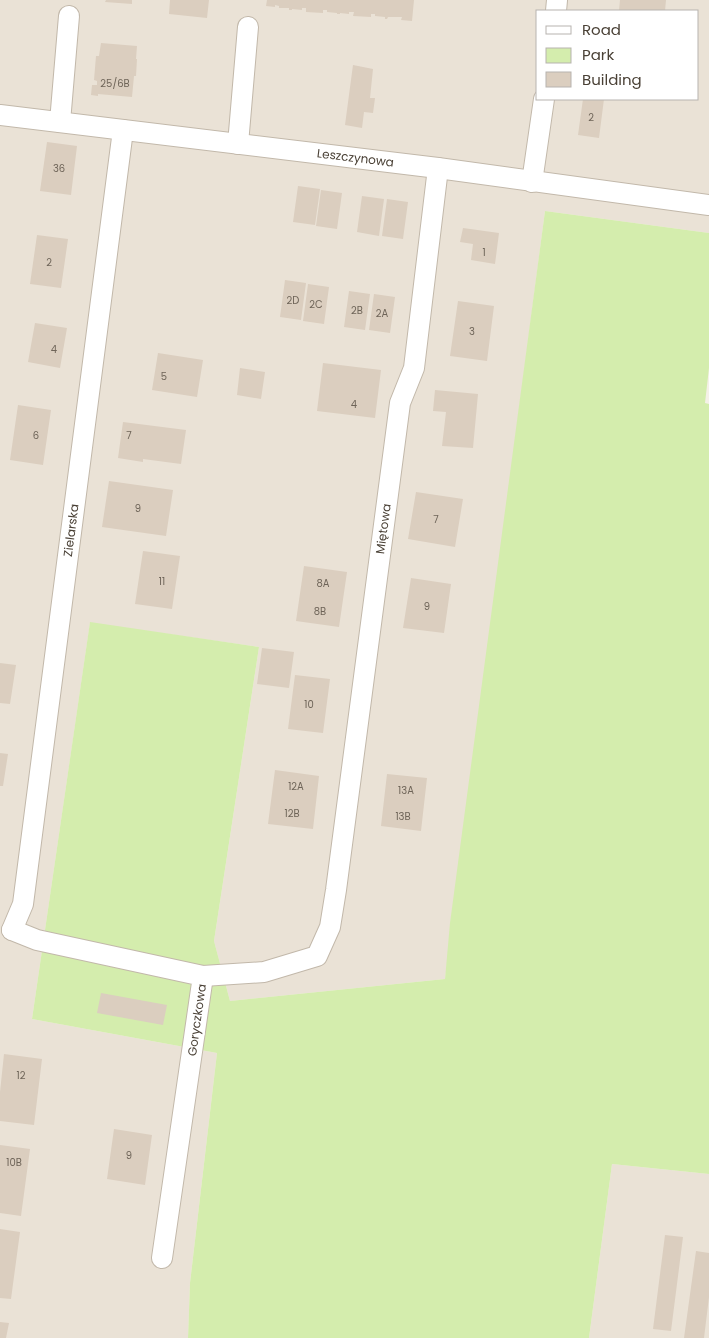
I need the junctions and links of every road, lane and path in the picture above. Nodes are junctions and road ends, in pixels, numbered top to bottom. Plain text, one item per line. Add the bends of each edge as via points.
1 (69, 16) dead end
2 (248, 28) dead end
3 (544, 100) edge
4 (0, 115) edge
5 (60, 122) junction
6 (123, 130) junction
7 (238, 144) junction
8 (438, 168) junction
9 (532, 182) junction
10 (709, 204) edge
11 (6, 934) edge
12 (203, 976) junction
13 (162, 1258) dead end

1 - 5 street
2 - 7 street
3 - 9 street
4 - 5 street, Leszczynowa
5 - 6 street, Leszczynowa
6 - 7 street, Leszczynowa
6 - 11 street, Zielarska via 23,904
7 - 8 street, Leszczynowa
8 - 9 street, Leszczynowa
8 - 12 street, Miętowa via 414,368 400,403 330,927 317,956 264,972
9 - 10 street, Leszczynowa
11 - 12 street, Goryczkowa
12 - 13 street, Goryczkowa

